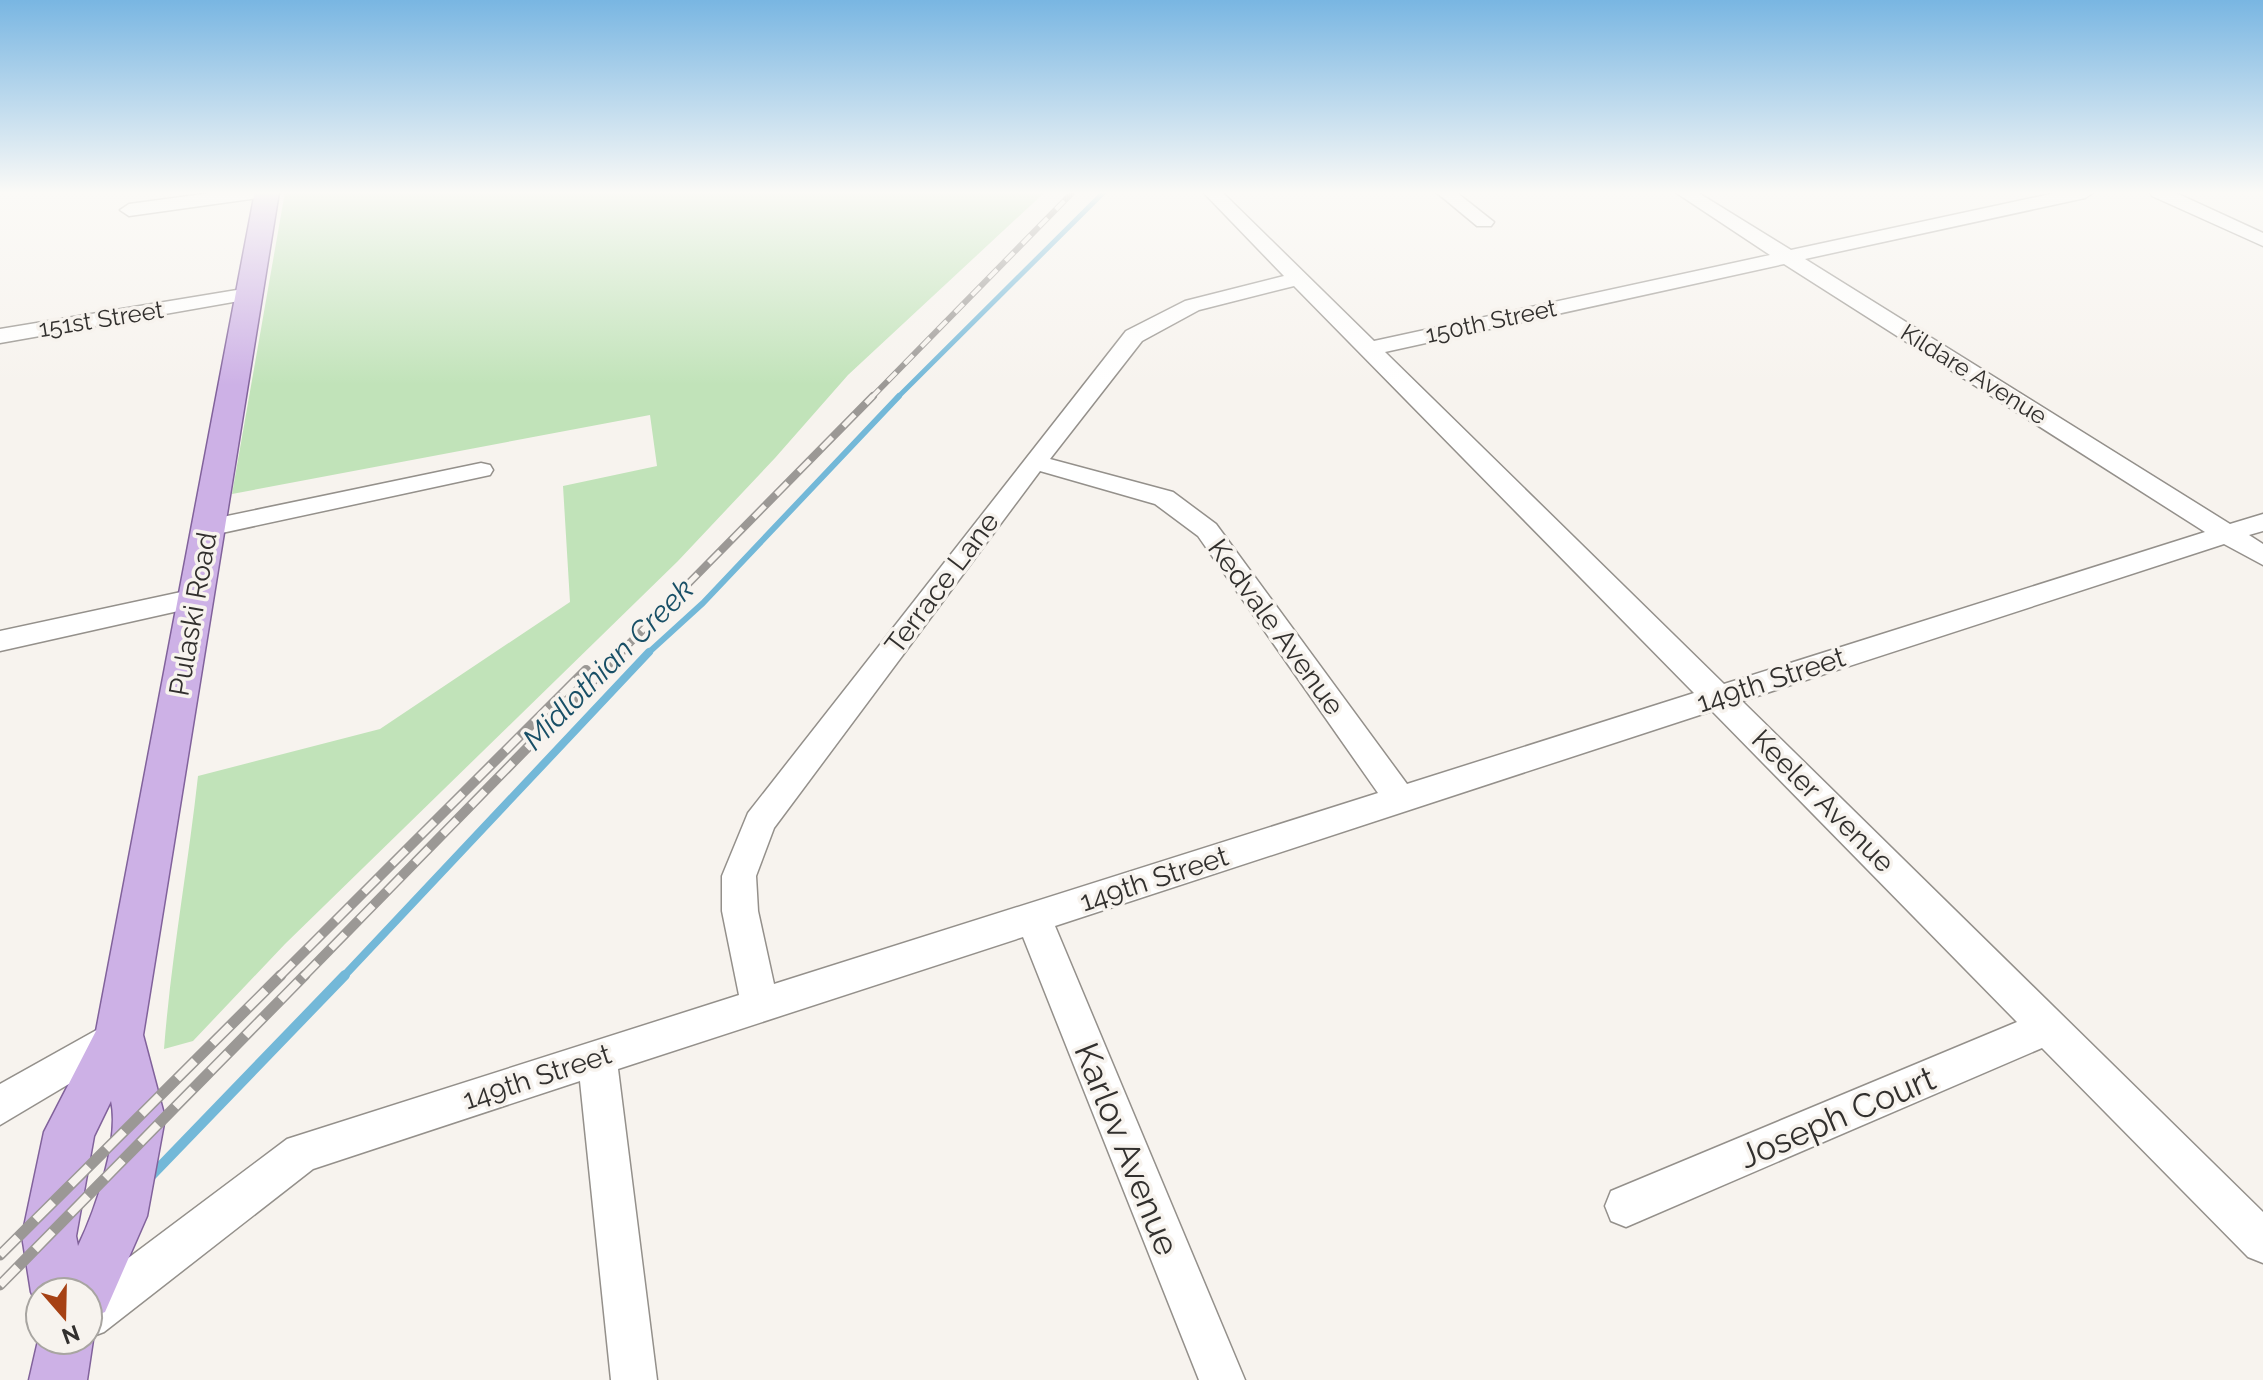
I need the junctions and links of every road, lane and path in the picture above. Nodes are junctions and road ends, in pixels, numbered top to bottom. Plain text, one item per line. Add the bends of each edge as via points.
1 (256, 256) edge
2 (1276, 256) edge
3 (1788, 257) joint
4 (1299, 279) junction
5 (249, 294) junction
6 (0, 336) edge
7 (1367, 349) junction
8 (1034, 462) junction
9 (481, 470) dead end
10 (2263, 522) edge
11 (208, 528) junction
12 (2228, 533) junction
13 (2263, 556) edge
14 (195, 598) junction
15 (0, 641) edge
16 (1719, 697) junction
17 (1400, 799) junction
18 (1033, 917) junction
19 (760, 1005) junction
20 (2049, 1027) junction
21 (119, 1035) junction
22 (597, 1058) junction
23 (0, 1106) edge
24 (1626, 1206) dead end
25 (2263, 1242) edge
26 (56, 1276) edge
27 (92, 1276) edge
28 (104, 1304) edge
29 (62, 1356) edge
30 (58, 1380) edge
31 (634, 1380) edge
32 (1222, 1380) edge

1 - 5 main road, Pulaski Road
2 - 4 street, Keeler Avenue
3 - 7 street, 150th Street
3 - 12 street, Kildare Avenue
4 - 7 street, Keeler Avenue
4 - 8 street, Terrace Lane via 1214,298 1155,320 1134,336
5 - 6 street, 151st Street
5 - 11 main road, Pulaski Road
7 - 16 street, Keeler Avenue
8 - 17 street, Kedvale Avenue via 1164,498 1207,530
8 - 19 street, Terrace Lane via 760,822 739,876 740,911
9 - 11 street
10 - 12 street, 149th Street
11 - 14 main road, Pulaski Road
12 - 13 street, Kildare Avenue
12 - 16 street, 149th Street
14 - 15 street
14 - 21 main road, Pulaski Road
16 - 17 street, 149th Street
16 - 20 street, Keeler Avenue
17 - 18 street, 149th Street
18 - 19 street, 149th Street
18 - 32 street, Karlov Avenue
19 - 22 street, 149th Street
20 - 24 street, Joseph Court
20 - 25 street, Keeler Avenue
21 - 23 street
21 - 26 main road, Pulaski Road via 69,1132 49,1236
21 - 27 main road, Pulaski Road via 140,1118 120,1216
22 - 28 street, 149th Street via 301,1153
22 - 31 street
29 - 30 main road

